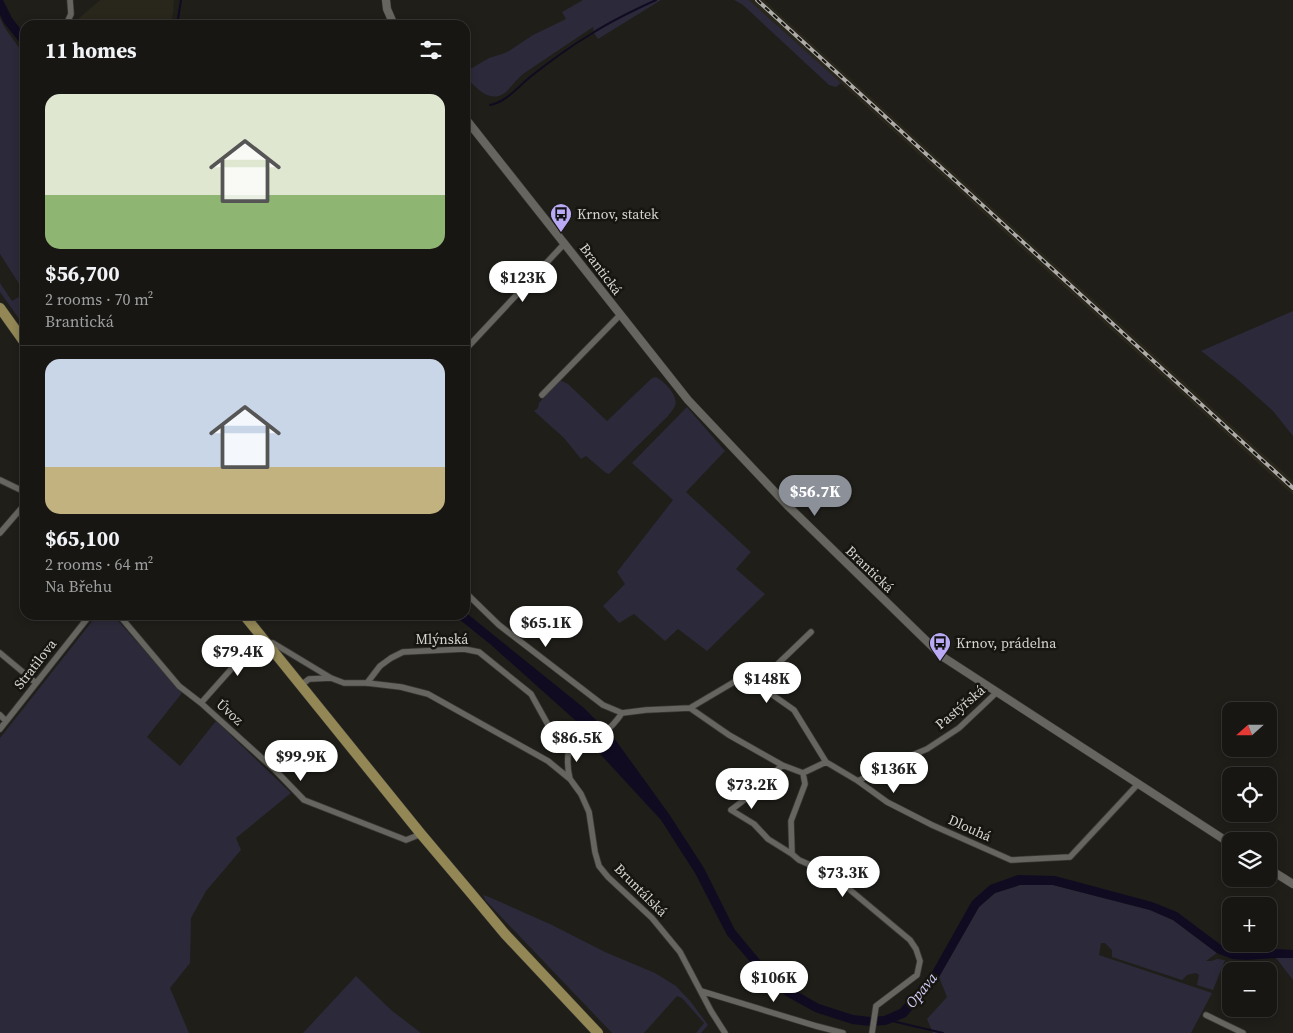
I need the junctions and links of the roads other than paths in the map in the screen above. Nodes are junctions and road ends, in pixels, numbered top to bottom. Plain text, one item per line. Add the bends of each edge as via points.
1 (70, 0) edge
2 (386, 3) edge
3 (68, 20) edge
4 (392, 20) edge
5 (470, 124) edge
6 (565, 243) junction
7 (0, 308) edge
8 (620, 315) junction
9 (20, 336) edge
10 (470, 345) edge
11 (542, 395) dead end
12 (0, 480) edge
13 (20, 490) edge
14 (20, 510) edge
15 (0, 533) edge
16 (470, 597) edge
17 (86, 620) edge
18 (123, 620) edge
19 (248, 620) edge
20 (811, 632) dead end
21 (265, 642) junction
22 (0, 653) edge
23 (331, 678) junction
24 (36, 683) junction
25 (367, 683) junction
26 (757, 684) junction
27 (300, 686) junction
28 (997, 692) junction
29 (201, 703) junction
30 (690, 708) junction
31 (622, 713) junction
32 (0, 715) edge
33 (6, 721) junction
34 (0, 729) edge
35 (569, 748) junction
36 (826, 762) junction
37 (782, 765) junction
38 (803, 773) junction
39 (570, 779) junction
40 (858, 781) junction
41 (1138, 784) junction
42 (420, 834) junction
43 (1222, 838) edge
44 (792, 854) junction
45 (1277, 874) edge
46 (1293, 884) edge
47 (700, 991) junction
48 (1206, 1015) dead end
49 (816, 1026) junction
50 (872, 1031) edge
51 (598, 1033) edge
52 (725, 1033) edge
53 (814, 1033) edge
54 (843, 1033) edge
55 (1243, 1033) edge

1 - 3 street
2 - 4 street
5 - 6 street, Brantická
6 - 8 street, Brantická
6 - 10 street
7 - 9 main road
8 - 11 street
8 - 28 street, Brantická via 688,400 789,507 942,657
12 - 13 street
14 - 15 street
16 - 31 street via 536,654 603,705
17 - 24 street, Stratilova
18 - 29 street, Úvoz via 179,686
19 - 21 main road, Bruntálská
20 - 26 street
21 - 23 street, Bruntálská via 273,643
21 - 27 main road, Bruntálská
21 - 29 street via 233,667
22 - 24 street
23 - 25 street, Bruntálská via 344,683
23 - 27 street, Bruntálská via 309,679
24 - 33 street, Stratilova
25 - 35 street, Mlýnská via 380,666 403,652 464,649 478,652 531,694 557,741
25 - 39 street, Bruntálská via 428,694 548,761
26 - 30 street via 734,682
26 - 36 street via 794,710
27 - 42 main road, Bruntálská
28 - 40 street, Pastýřská via 959,728 927,749
28 - 41 street, Brantická
29 - 42 street, Úvoz via 304,800 406,840
30 - 31 street
30 - 37 street
31 - 35 street via 614,725 587,745 573,750
32 - 33 street
33 - 34 street, Stratilova
35 - 39 street via 567,769
36 - 38 street
36 - 40 street, Dlouhá
37 - 38 street
37 - 44 street via 732,810
38 - 44 street via 806,784 790,821
39 - 47 street, Bruntálská via 589,812 600,866 652,918 680,952
40 - 41 street, Dlouhá via 887,802 1011,860 1070,857
41 - 43 street, Brantická
42 - 51 main road, Bruntálská via 505,934
44 - 50 street via 832,874 910,940 916,949 920,961 917,975 876,1006
45 - 46 street
47 - 49 street
47 - 52 street, Bruntálská
48 - 55 street
49 - 53 street
49 - 54 street

